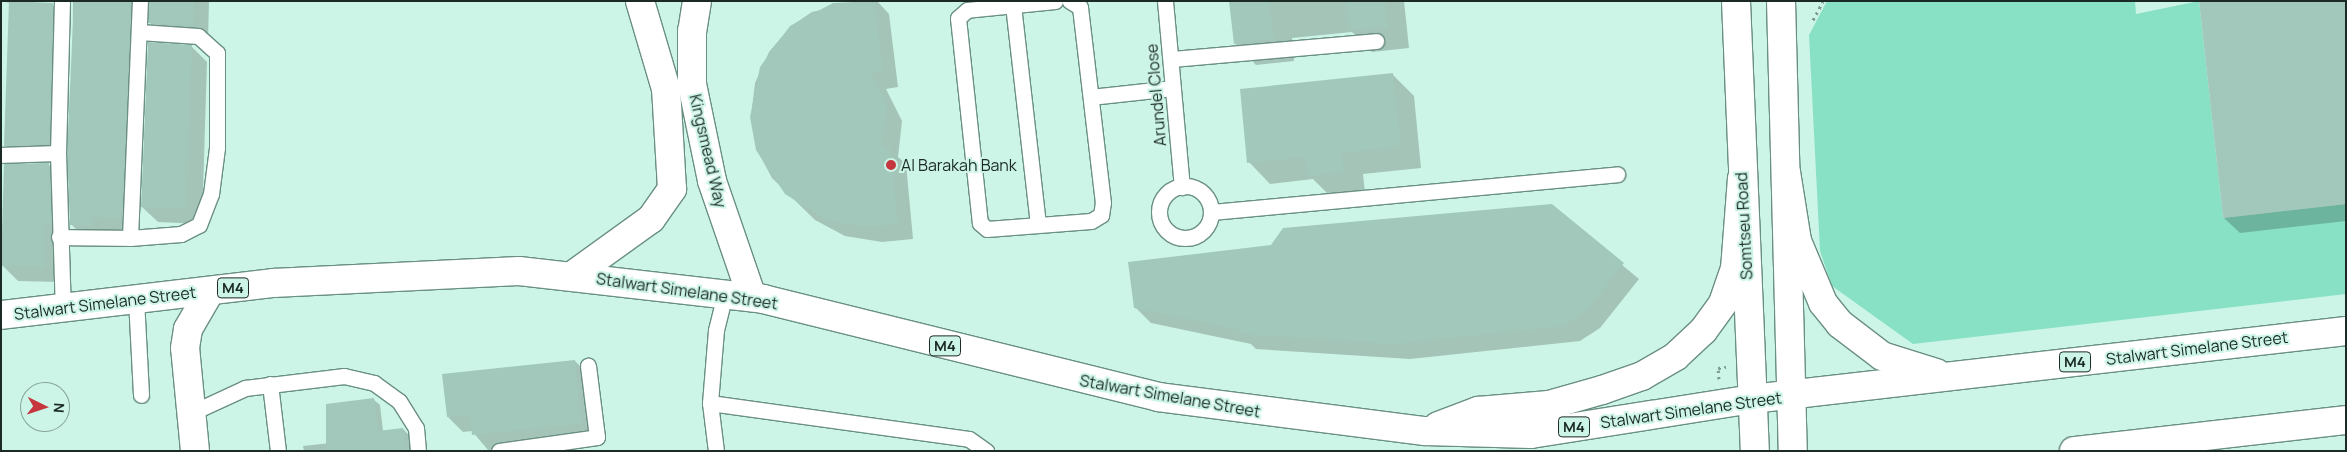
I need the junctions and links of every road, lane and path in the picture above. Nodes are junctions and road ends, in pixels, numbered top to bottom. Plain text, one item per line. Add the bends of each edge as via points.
1 (62, 1) edge
2 (140, 1) edge
3 (640, 1) edge
4 (697, 1) edge
5 (1055, 1) edge
6 (1070, 1) edge
7 (1165, 1) edge
8 (1736, 1) edge
9 (1781, 1) edge
10 (1823, 1) edge
11 (1013, 5) junction
12 (1813, 20) dead end
13 (139, 32) junction
14 (1376, 41) dead end
15 (1171, 59) junction
16 (1173, 88) junction
17 (1091, 97) junction
18 (58, 153) junction
19 (1, 155) edge
20 (1786, 172) junction
21 (1617, 174) dead end
22 (1742, 178) junction
23 (1182, 187) junction
24 (1211, 212) junction
25 (1038, 225) junction
26 (59, 237) junction
27 (130, 238) junction
28 (574, 276) junction
29 (210, 290) junction
30 (725, 293) junction
31 (752, 297) junction
32 (136, 299) junction
33 (62, 308) junction
34 (1, 315) edge
35 (2346, 331) edge
36 (588, 366) dead end
37 (1950, 377) junction
38 (270, 384) junction
39 (141, 395) dead end
40 (1791, 395) junction
41 (1752, 399) junction
42 (710, 404) junction
43 (190, 413) junction
44 (2346, 420) edge
45 (1425, 431) junction
46 (2103, 449) edge
47 (195, 451) edge
48 (278, 451) edge
49 (418, 451) edge
50 (500, 451) edge
51 (716, 451) edge
52 (986, 451) edge
53 (1754, 451) edge
54 (1793, 451) edge
55 (2074, 451) edge

1 - 18 lane
2 - 13 lane
3 - 28 main road, Kingsmead Way via 666,89 672,189 652,219
4 - 31 main road, Kingsmead Way via 692,30 692,84 712,181
5 - 11 lane
6 - 17 lane via 1080,7
7 - 15 lane, Arundel Close
8 - 22 main road, Somtseu Road
9 - 20 main road
10 - 12 path
11 - 25 lane
11 - 25 lane via 960,13 963,70 981,225 987,229
13 - 27 lane
13 - 27 lane via 198,36 217,53 217,148 211,194 199,225 181,234
14 - 15 lane
15 - 16 lane, Arundel Close
16 - 17 lane
16 - 23 lane, Arundel Close
17 - 25 lane via 1104,203 1101,215 1091,221
18 - 19 lane
18 - 26 lane
20 - 37 main road via 1796,242 1820,296 1840,324 1882,356
20 - 40 main road
21 - 24 lane
22 - 41 main road, Somtseu Road
22 - 45 main road via 1735,269 1724,303 1703,331 1676,356 1642,376 1602,390 1548,405 1478,411
23 - 24 lane via 1203,193
23 - 24 lane via 1166,194 1161,203 1159,213 1167,231 1186,238 1196,236 1209,221
26 - 27 lane
26 - 33 lane
28 - 29 main road, Stalwart Simelane Street / M4 via 465,270
28 - 30 main road, Stalwart Simelane Street / M4
29 - 32 main road, Stalwart Simelane Street / M4
29 - 43 main road via 188,329 185,348
30 - 31 main road, Stalwart Simelane Street / M4
30 - 42 lane via 716,330
31 - 45 main road, Stalwart Simelane Street / M4 via 1158,397
32 - 33 main road, Stalwart Simelane Street / M4
32 - 39 lane
33 - 34 main road, Stalwart Simelane Street / M4
35 - 37 main road, Stalwart Simelane Street / M4
36 - 50 lane via 597,437
37 - 40 main road, Stalwart Simelane Street / M4
38 - 43 lane via 245,388
38 - 48 lane
38 - 49 lane via 344,376 374,383 399,401 416,428
40 - 41 main road, Stalwart Simelane Street / M4
40 - 54 main road
41 - 45 main road, Stalwart Simelane Street / M4 via 1531,434
41 - 53 main road, Somtseu Road
42 - 51 lane
42 - 52 lane via 969,440
43 - 47 main road
44 - 46 main road
46 - 55 main road

